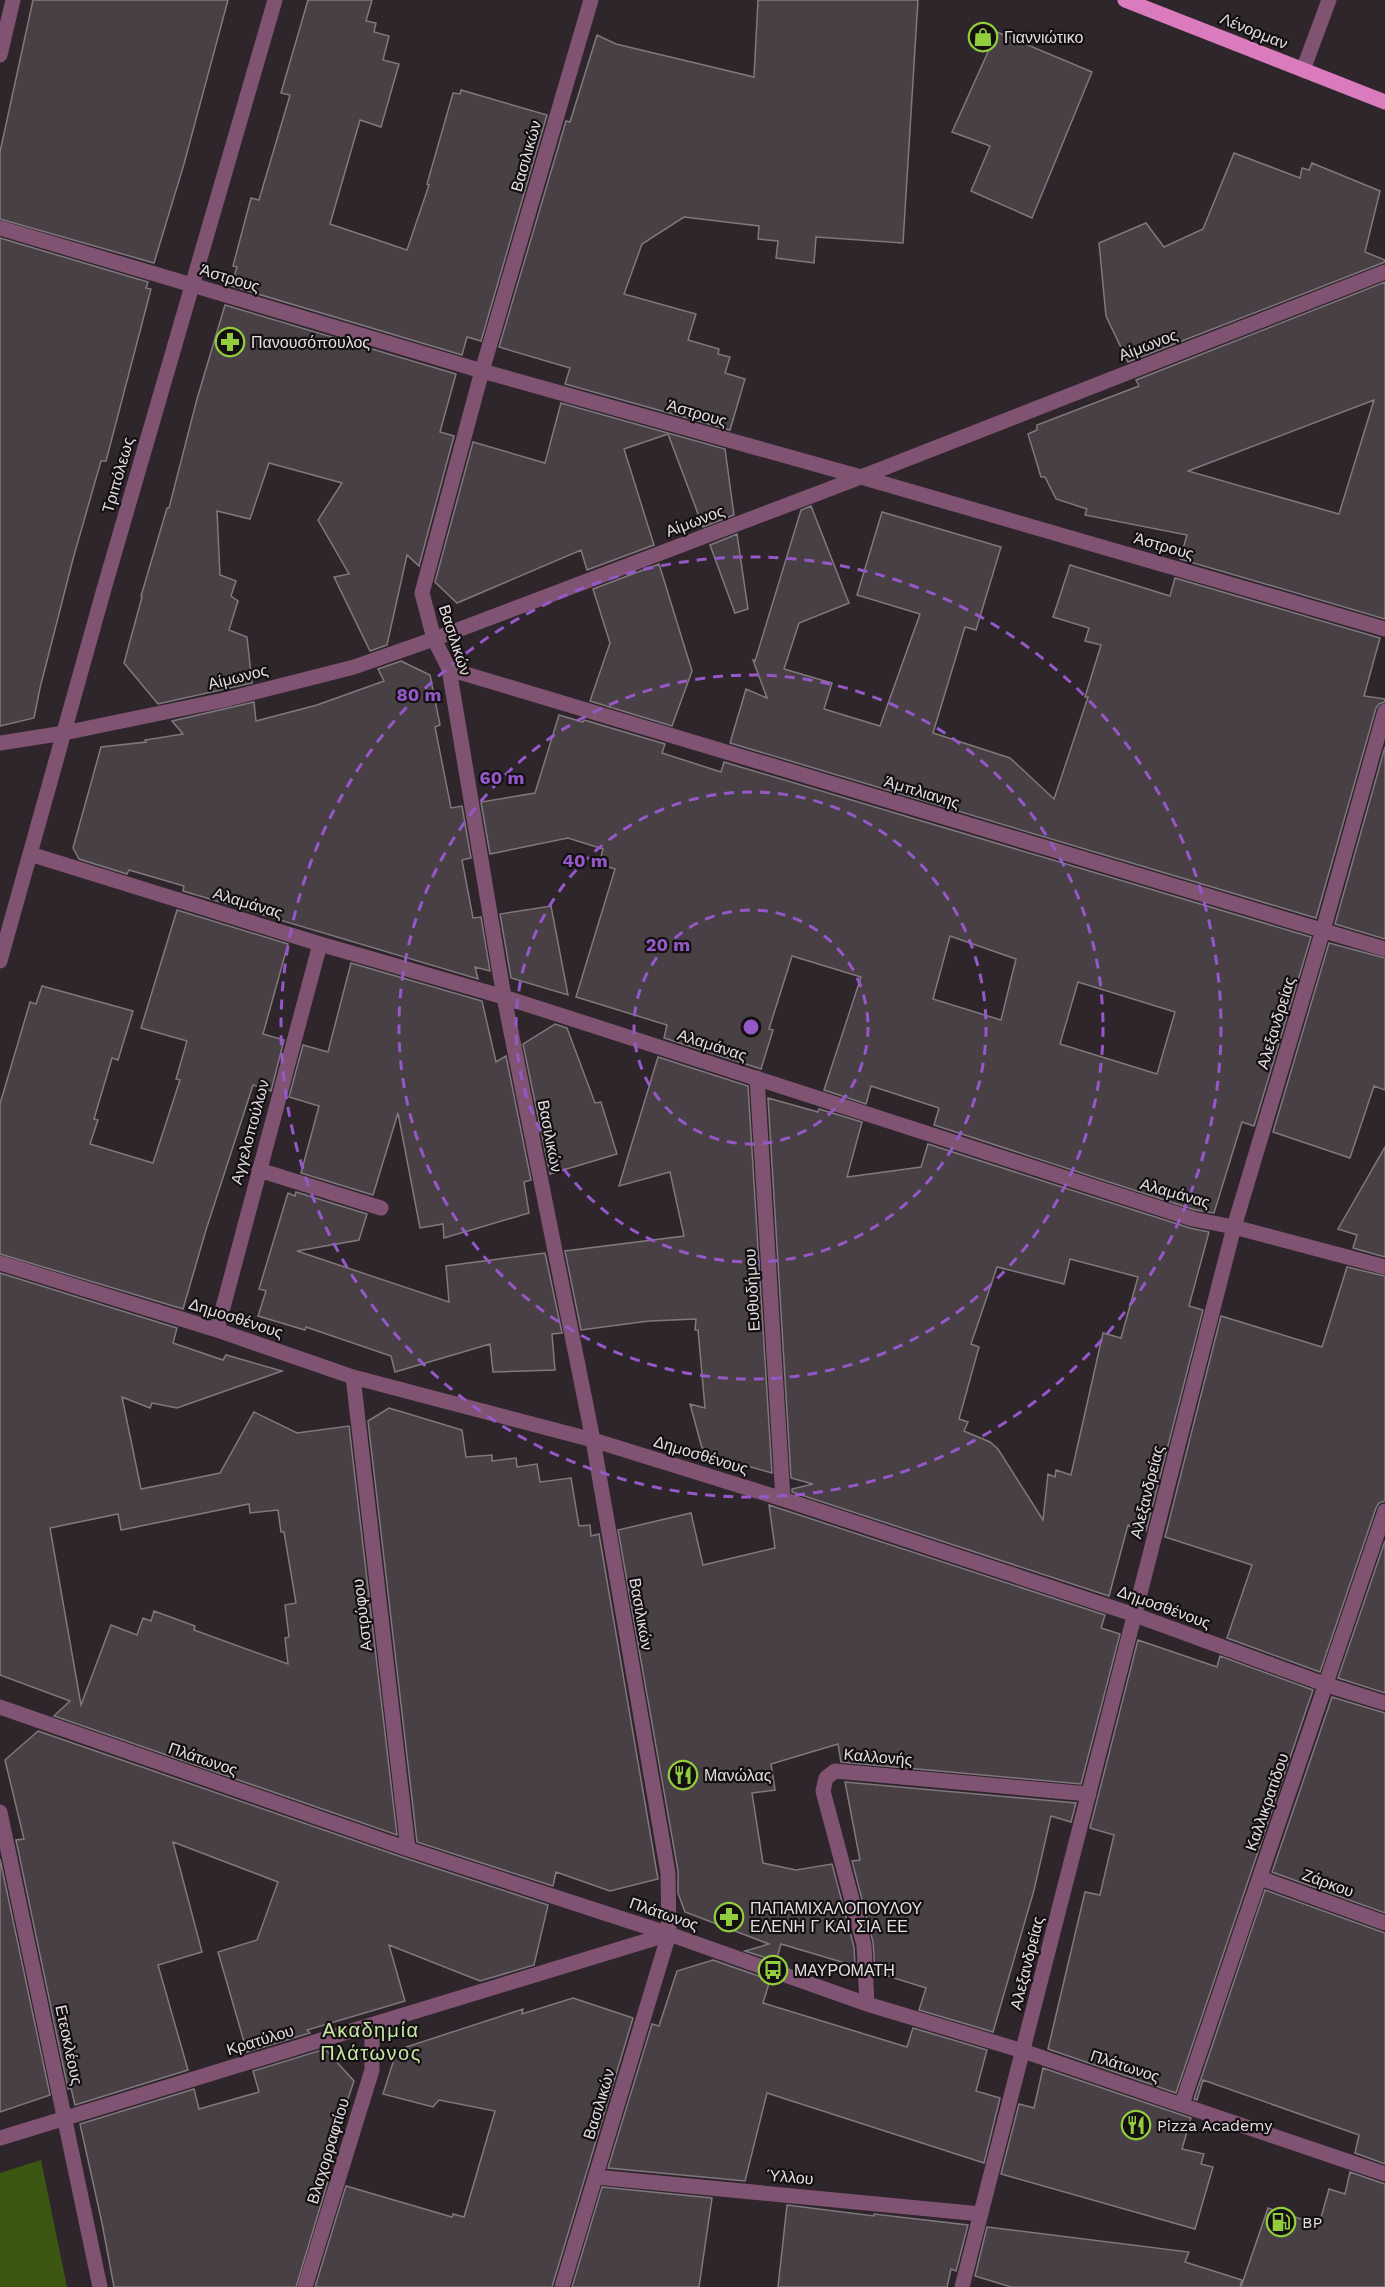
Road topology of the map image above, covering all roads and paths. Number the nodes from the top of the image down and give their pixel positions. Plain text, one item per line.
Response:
1 (13, 0) edge
2 (275, 0) edge
3 (591, 0) edge
4 (1127, 0) edge
5 (1329, 0) edge
6 (0, 55) edge
7 (1303, 70) junction
8 (1385, 102) edge
9 (0, 228) edge
10 (1385, 272) edge
11 (192, 285) junction
12 (482, 371) junction
13 (861, 477) junction
14 (1385, 629) edge
15 (434, 639) junction
16 (449, 669) junction
17 (1385, 711) edge
18 (64, 733) junction
19 (0, 743) edge
20 (30, 854) junction
21 (1323, 930) junction
22 (320, 944) junction
23 (1385, 949) edge
24 (0, 961) edge
25 (504, 998) junction
26 (757, 1078) junction
27 (259, 1170) junction
28 (381, 1208) dead end
29 (1234, 1227) junction
30 (0, 1263) edge
31 (1385, 1267) edge
32 (217, 1330) junction
33 (353, 1377) junction
34 (593, 1440) junction
35 (783, 1499) junction
36 (1385, 1512) edge
37 (1135, 1615) junction
38 (1327, 1685) junction
39 (1385, 1703) edge
40 (0, 1707) edge
41 (1089, 1794) junction
42 (0, 1812) edge
43 (408, 1849) junction
44 (1260, 1878) junction
45 (1385, 1923) edge
46 (669, 1934) junction
47 (867, 2004) junction
48 (372, 2025) junction
49 (1023, 2051) junction
50 (1182, 2104) junction
51 (66, 2118) junction
52 (0, 2138) edge
53 (1385, 2174) edge
54 (596, 2177) junction
55 (981, 2214) junction
56 (100, 2287) edge
57 (305, 2287) edge
58 (562, 2287) edge
59 (962, 2287) edge

1 - 6 street
2 - 11 street, Τριπόλεως
3 - 12 street, Βασιλικών
4 - 7 main road, Λένορμαν
5 - 7 street, Λένορμαν
7 - 8 main road, Λένορμαν
9 - 11 street, Άστρους
10 - 13 street, Αίμωνος
11 - 12 street, Άστρους
11 - 18 street, Τριπόλεως
12 - 13 street, Άστρους
12 - 15 street, Βασιλικών
13 - 14 street, Άστρους
13 - 15 street, Αίμωνος
15 - 16 street, Βασιλικών
15 - 18 street, Αίμωνος
16 - 21 street, Άμπλιανης
16 - 25 street, Βασιλικών
17 - 21 street, Αλεξανδρείας
18 - 19 street, Αίμωνος
18 - 20 street, Τριπόλεως
20 - 22 street, Αλαμάνας
20 - 24 street, Τριπόλεως
21 - 23 street, Άμπλιανης
21 - 29 street, Αλεξανδρείας
22 - 25 street, Αλαμάνας
22 - 27 street, Αγγελοπούλων
25 - 26 street, Αλαμάνας
25 - 34 street, Βασιλικών
26 - 29 street, Αλαμάνας
26 - 35 street, Ευθυδήμου
27 - 28 street
27 - 32 street, Αγγελοπούλων
29 - 31 street, Αλαμάνας
29 - 37 street, Αλεξανδρείας
30 - 32 street, Δημοσθένους
32 - 33 street, Δημοσθένους
33 - 34 street, Δημοσθένους
33 - 43 street, Αστρύφου
34 - 35 street, Δημοσθένους
34 - 46 street, Βασιλικών
35 - 37 street, Δημοσθένους
36 - 38 street, Καλλικρατίδου
37 - 38 street, Δημοσθένους
37 - 41 street, Αλεξανδρείας
38 - 39 street, Δημοσθένους
38 - 44 street, Καλλικρατίδου
40 - 43 street, Πλάτωνος
41 - 47 street, Καλλονής
41 - 49 street, Αλεξανδρείας
42 - 51 street, Ετεοκλέους
43 - 46 street, Πλάτωνος
44 - 45 street, Ζάρκου
44 - 50 street, Καλλικρατίδου
46 - 47 street, Πλάτωνος
46 - 48 street, Κρατύλου
46 - 54 street, Βασιλικών
47 - 49 street, Πλάτωνος
48 - 51 street, Κρατύλου
48 - 57 street, Βλαχορραφτίου
49 - 50 street, Πλάτωνος
49 - 55 street, Αλεξανδρείας
50 - 53 street, Πλάτωνος
51 - 52 street, Κρατύλου
51 - 56 street, Ετεοκλέους
54 - 55 street, Ύλλου
54 - 58 street, Βασιλικών
55 - 59 street, Αλεξανδρείας

